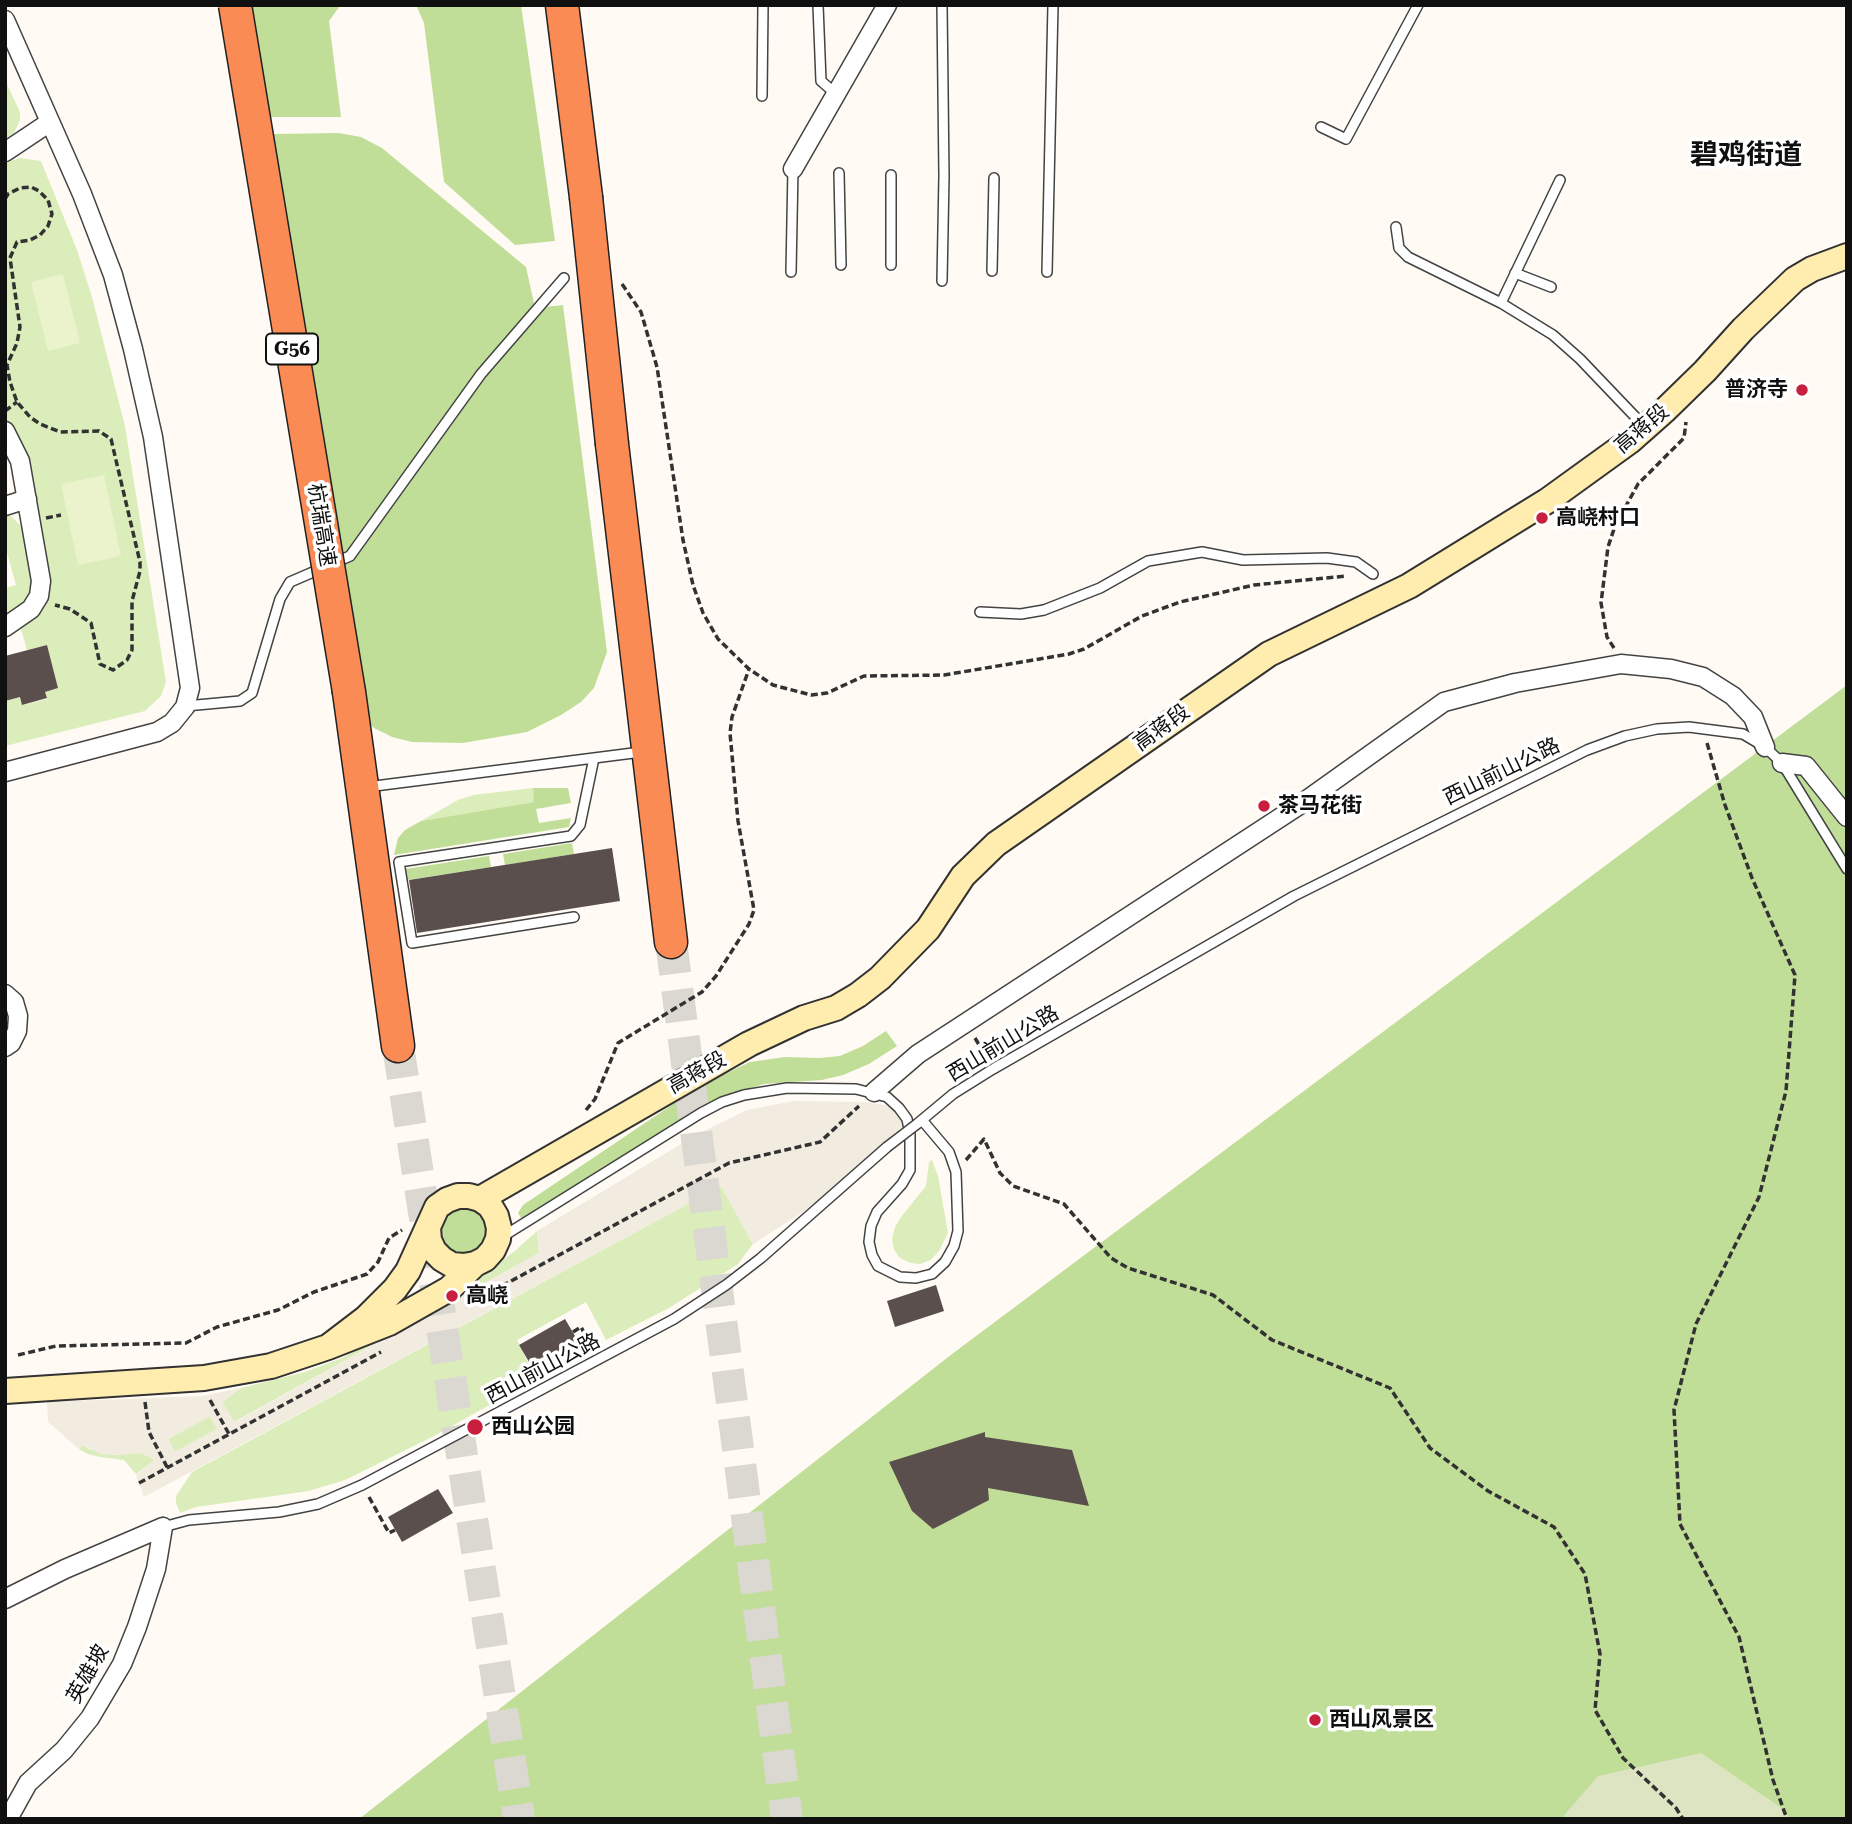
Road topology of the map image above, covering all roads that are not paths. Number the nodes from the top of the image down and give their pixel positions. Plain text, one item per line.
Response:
1 (234, 5) edge
2 (763, 5) edge
3 (818, 5) edge
4 (887, 5) edge
5 (942, 5) edge
6 (1053, 5) edge
7 (1418, 5) edge
8 (565, 14) edge
9 (5, 20) edge
10 (835, 93) junction
11 (762, 96) dead end
12 (50, 122) junction
13 (1321, 127) dead end
14 (5, 152) edge
15 (793, 169) joint
16 (839, 173) dead end
17 (891, 175) dead end
18 (995, 178) dead end
19 (1560, 180) dead end
20 (1396, 227) dead end
21 (1847, 256) edge
22 (841, 265) dead end
23 (891, 265) dead end
24 (992, 271) dead end
25 (791, 272) dead end
26 (1047, 272) dead end
27 (1515, 273) junction
28 (564, 278) dead end
29 (942, 281) dead end
30 (1551, 288) dead end
31 (1501, 303) junction
32 (1646, 427) junction
33 (5, 431) edge
34 (27, 499) junction
35 (5, 506) edge
36 (323, 568) junction
37 (1373, 574) road end
38 (980, 612) dead end
39 (5, 627) edge
40 (185, 706) junction
41 (1765, 747) junction
42 (648, 751) junction
43 (594, 758) junction
44 (1782, 763) junction
45 (5, 772) edge
46 (362, 788) junction
47 (1847, 817) edge
48 (1847, 869) edge
49 (574, 917) dead end
50 (671, 942) tunnel mouth
51 (5, 993) edge
52 (398, 1046) tunnel mouth
53 (5, 1047) edge
54 (874, 1092) junction
55 (919, 1122) junction
56 (480, 1199) junction
57 (418, 1227) junction
58 (498, 1239) junction
59 (475, 1264) junction
60 (328, 1347) junction
61 (5, 1391) edge
62 (163, 1527) junction
63 (5, 1598) edge
64 (8, 1819) edge

1 - 36 lane
1 - 46 highway, 杭瑞高速 / G56, bridge
2 - 11 lane
3 - 10 lane
4 - 10 street
5 - 29 lane
6 - 26 lane
7 - 13 lane
8 - 42 highway, bridge
9 - 12 street
10 - 15 street
12 - 14 street
12 - 40 street
15 - 25 lane
16 - 22 lane
17 - 23 lane
18 - 24 lane
19 - 27 lane
20 - 31 lane
21 - 32 main road, 高蒋段
27 - 30 lane
27 - 31 lane
28 - 36 lane
31 - 32 lane
32 - 56 main road, 高蒋段
33 - 34 street
34 - 35 street
34 - 39 street
36 - 40 lane
37 - 38 lane
40 - 45 street
41 - 44 lane, 西山前山公路
41 - 54 street
41 - 55 lane, 西山前山公路
42 - 43 lane
42 - 50 highway
43 - 46 lane
43 - 49 lane
44 - 47 street
44 - 48 lane, 西山前山公路
46 - 52 highway, 杭瑞高速 / G56
51 - 53 street
54 - 55 lane
54 - 58 lane
55 - 62 lane, 西山前山公路, bridge
56 - 57 main road
56 - 58 main road
57 - 59 main road
57 - 60 main road
58 - 59 main road
59 - 60 main road
60 - 61 main road
62 - 63 street
62 - 64 street, 英雄坡

